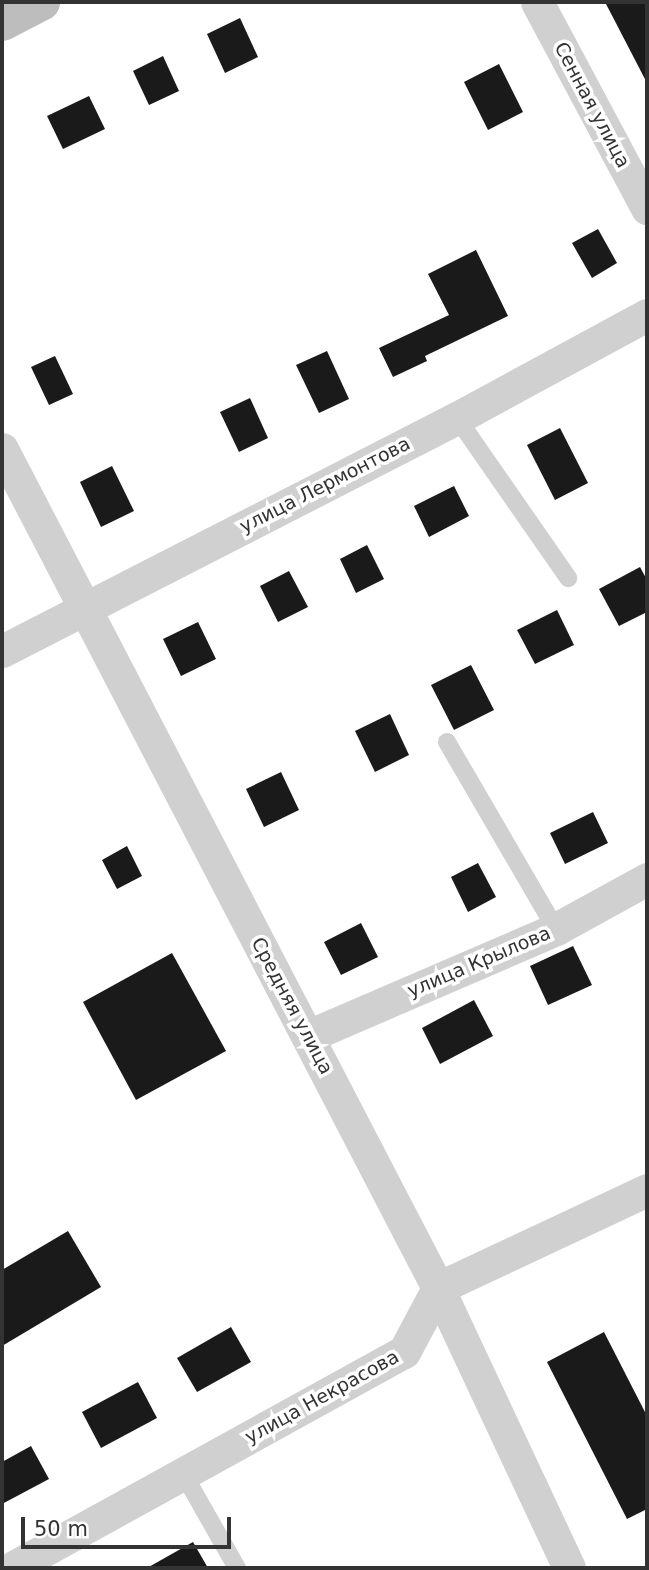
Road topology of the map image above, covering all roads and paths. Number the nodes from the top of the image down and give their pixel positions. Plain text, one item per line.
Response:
1 (41, 2) edge
2 (537, 2) edge
3 (2, 22) edge
4 (647, 208) edge
5 (647, 315) edge
6 (457, 418) junction
7 (2, 449) edge
8 (568, 578) dead end
9 (83, 608) junction
10 (2, 652) edge
11 (447, 742) dead end
12 (647, 879) edge
13 (556, 929) junction
14 (308, 1036) junction
15 (647, 1191) edge
16 (439, 1288) junction
17 (183, 1474) junction
18 (12, 1568) edge
19 (237, 1568) edge
20 (569, 1568) edge

1 - 3 street
2 - 4 street, Сенная улица
5 - 6 street, улица Лермонтова
6 - 8 lane
6 - 9 street, улица Лермонтова
7 - 9 street, Средняя улица
9 - 10 street, улица Лермонтова
9 - 14 street, Средняя улица
11 - 13 lane
12 - 13 street, улица Крылова
13 - 14 street, улица Крылова
14 - 16 street, Средняя улица
15 - 16 street
16 - 17 street, улица Некрасова
16 - 20 street, Средняя улица
17 - 18 street, улица Некрасова
17 - 19 lane

